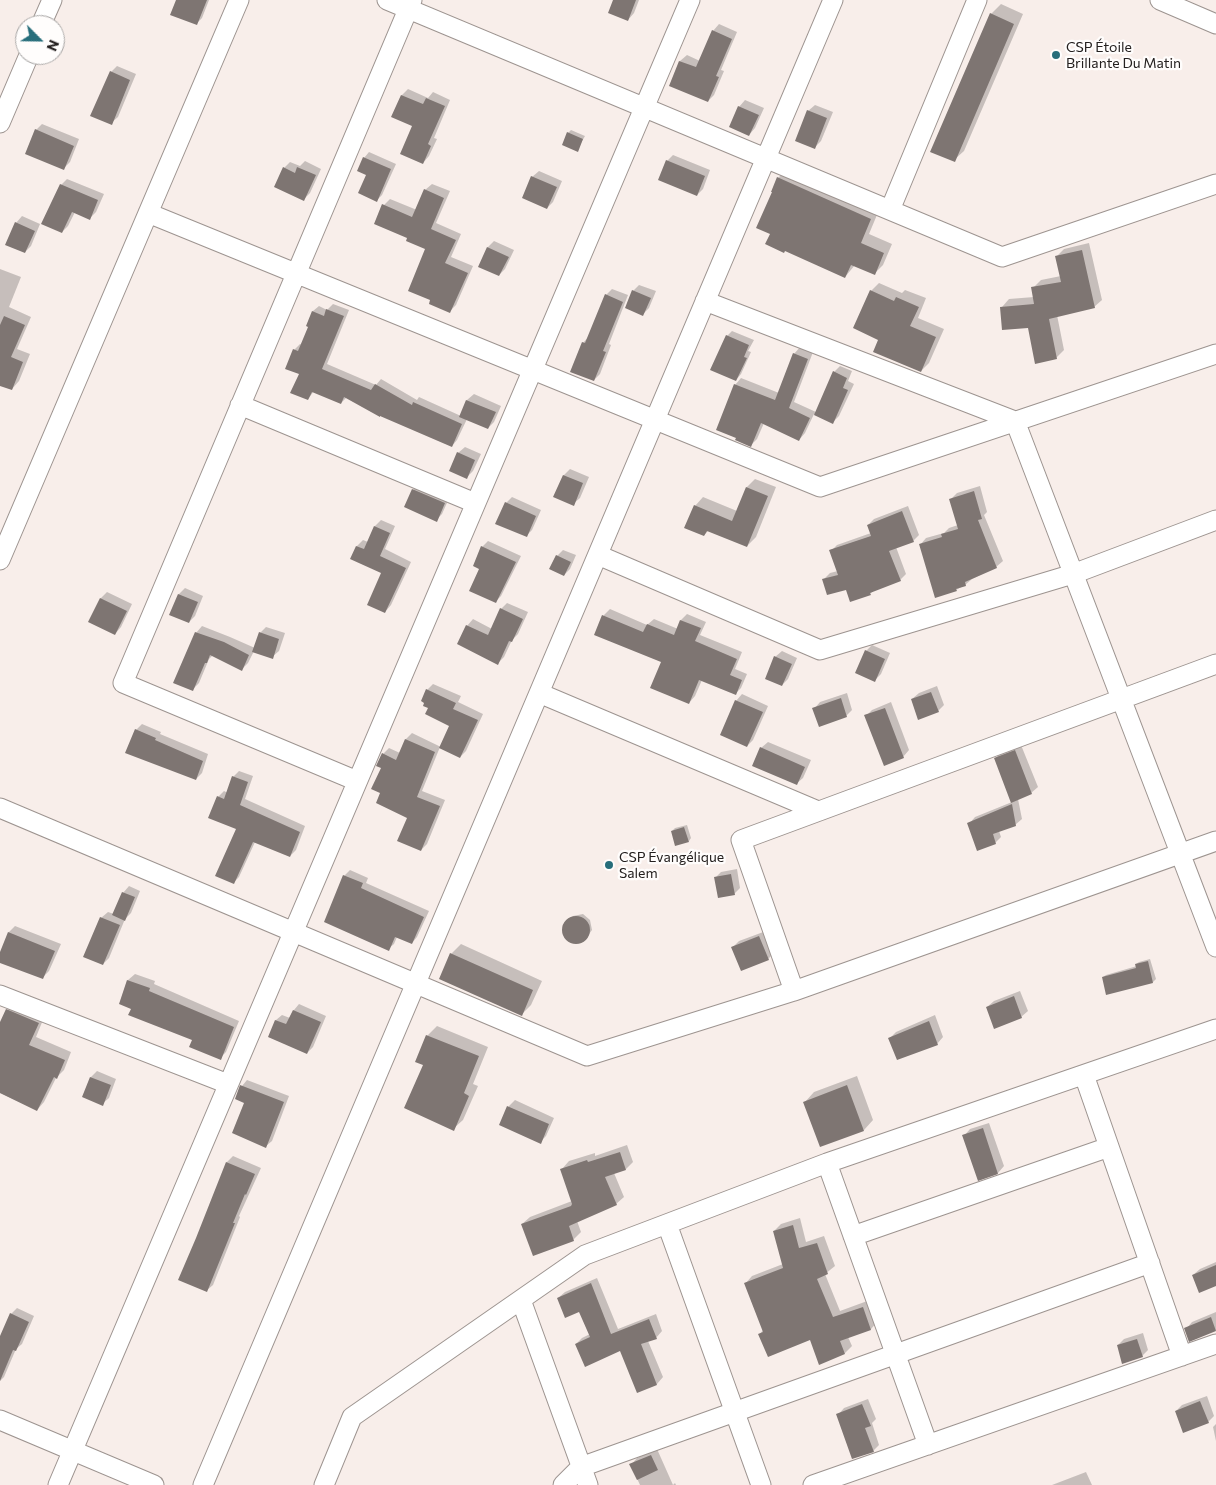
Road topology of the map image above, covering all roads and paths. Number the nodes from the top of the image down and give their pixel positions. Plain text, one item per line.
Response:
1 (52, 0) edge
2 (239, 0) edge
3 (387, 0) edge
4 (690, 0) edge
5 (833, 0) edge
6 (978, 0) edge
7 (1160, 0) edge
8 (410, 4) edge
9 (45, 15) edge
10 (1216, 24) edge
11 (25, 65) edge
12 (644, 107) junction
13 (0, 123) edge
14 (766, 158) junction
15 (1216, 184) edge
16 (890, 210) junction
17 (148, 213) junction
18 (296, 273) junction
19 (705, 301) junction
20 (1216, 354) edge
21 (532, 370) junction
22 (240, 405) junction
23 (655, 420) junction
24 (1014, 421) junction
25 (475, 503) junction
26 (1216, 520) edge
27 (598, 555) junction
28 (0, 560) edge
29 (1073, 574) junction
30 (1216, 664) edge
31 (539, 693) junction
32 (1121, 699) junction
33 (357, 782) junction
34 (0, 808) edge
35 (818, 811) junction
36 (1216, 841) edge
37 (1180, 854) junction
38 (293, 932) junction
39 (1216, 948) edge
40 (416, 983) junction
41 (794, 991) junction
42 (1, 997) edge
43 (1216, 1029) edge
44 (1084, 1074) junction
45 (228, 1084) junction
46 (1109, 1147) junction
47 (827, 1163) junction
48 (667, 1224) junction
49 (853, 1236) junction
50 (1150, 1263) junction
51 (521, 1300) junction
52 (1216, 1344) edge
53 (896, 1354) junction
54 (1182, 1356) junction
55 (735, 1412) junction
56 (0, 1420) edge
57 (928, 1445) junction
58 (72, 1451) junction
59 (584, 1476) edge
60 (58, 1485) edge
61 (154, 1485) edge
62 (203, 1485) edge
63 (324, 1485) edge
64 (563, 1485) edge
65 (761, 1485) edge
66 (813, 1485) edge

1 - 9 street
2 - 17 street
3 - 8 street
4 - 12 street
5 - 14 street
6 - 16 street
7 - 10 street
8 - 12 street
8 - 18 street
11 - 13 street
12 - 14 street
12 - 21 street
14 - 16 street
14 - 19 street
15 - 16 street
17 - 18 street
17 - 28 street
18 - 21 street
18 - 22 street
19 - 23 street
19 - 24 street
20 - 24 street
21 - 23 street
21 - 25 street
22 - 25 street
22 - 33 street
23 - 24 street
23 - 27 street
24 - 29 street
25 - 33 street
26 - 29 street
27 - 29 street
27 - 31 street
29 - 32 street
30 - 32 street
31 - 35 street
31 - 40 street
32 - 35 street
32 - 37 street
33 - 38 street
34 - 38 street
35 - 41 street
36 - 37 street
37 - 39 street
37 - 41 street
38 - 40 street
38 - 45 street
40 - 41 street
40 - 62 street
42 - 45 street
43 - 44 street
44 - 46 street
44 - 47 street
45 - 58 street
46 - 49 street
46 - 50 street
47 - 48 street
47 - 49 street
48 - 51 street
48 - 55 street
49 - 53 street
50 - 53 street
50 - 54 street
51 - 59 street
51 - 63 street
52 - 54 street
53 - 55 street
53 - 57 street
54 - 57 street
55 - 59 street
55 - 65 street
56 - 58 street
57 - 66 street
58 - 60 street
58 - 61 street
59 - 64 street

